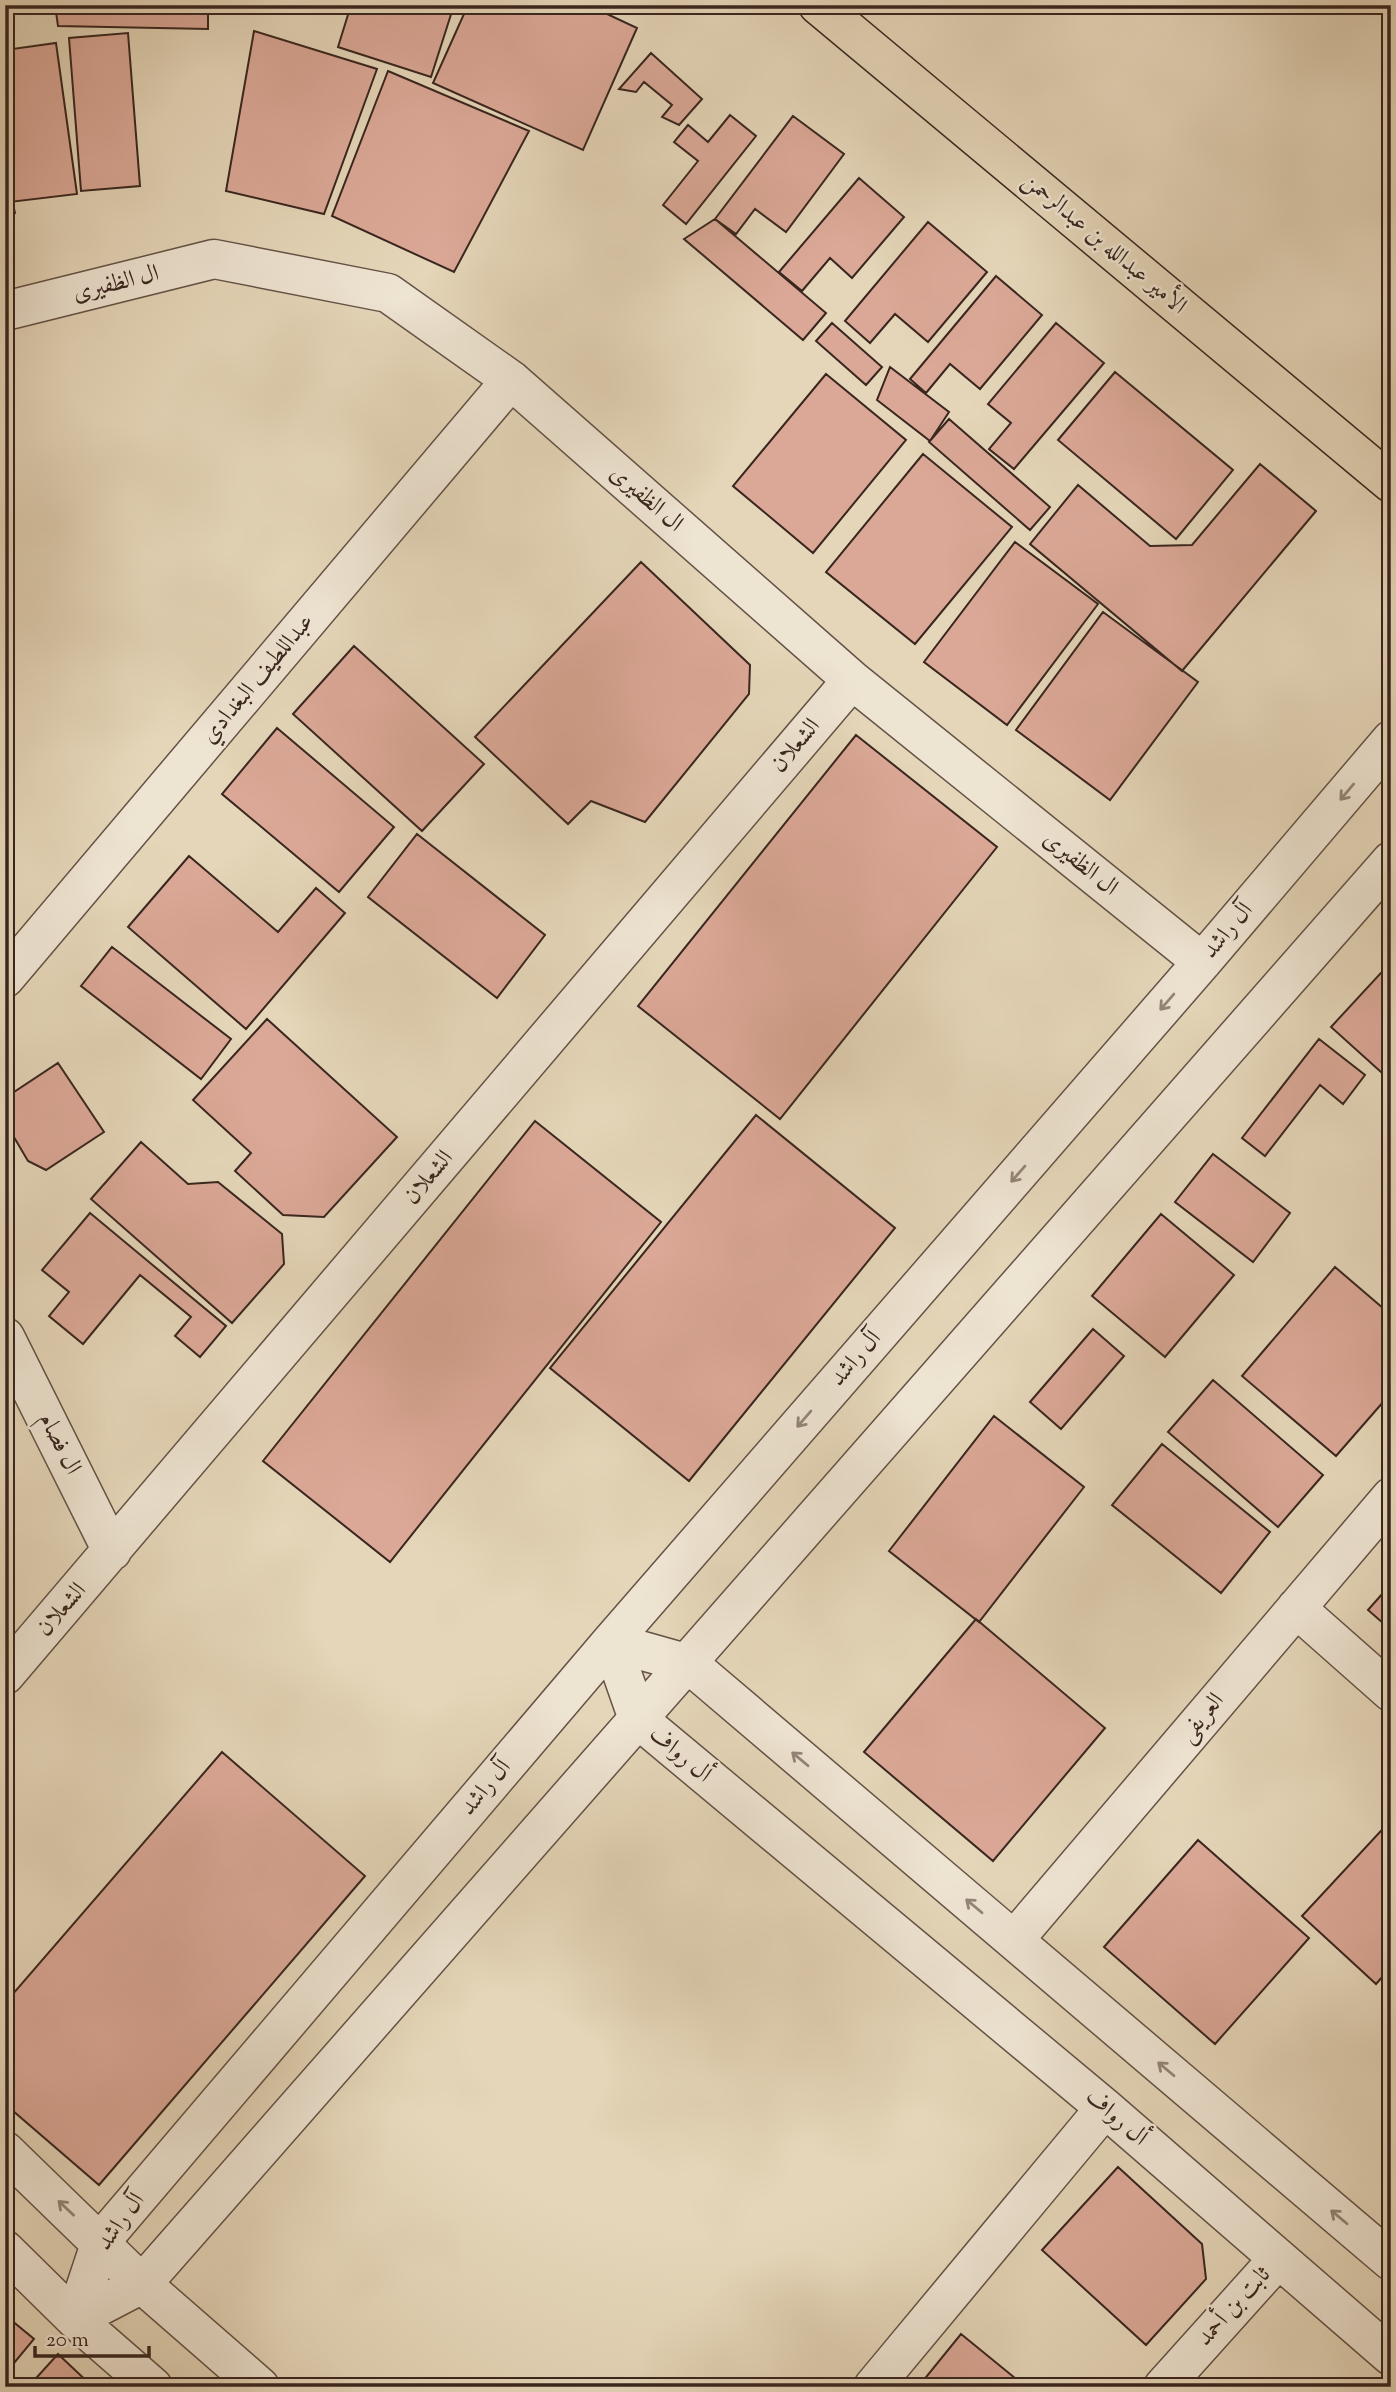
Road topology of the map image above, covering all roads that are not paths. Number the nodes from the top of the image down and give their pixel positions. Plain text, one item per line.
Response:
1 (818, 5) edge
2 (5, 311) edge
3 (511, 380) junction
4 (1391, 483) edge
5 (852, 680) junction
6 (1391, 740) edge
7 (1391, 861) edge
8 (1202, 962) junction
9 (5, 978) edge
10 (5, 1337) edge
11 (1391, 1497) edge
12 (112, 1551) junction
13 (1296, 1608) junction
14 (611, 1642) junction
15 (689, 1664) junction
16 (5, 1675) edge
17 (1391, 1692) edge
18 (638, 1719) junction
19 (1014, 1940) junction
20 (1105, 2108) junction
21 (5, 2151) edge
22 (101, 2241) junction
23 (5, 2250) edge
24 (1278, 2259) junction
25 (1391, 2261) edge
26 (142, 2284) junction
27 (75, 2319) junction
28 (1391, 2356) edge
29 (153, 2387) edge
30 (260, 2387) edge
31 (873, 2387) edge
32 (1163, 2387) edge

1 - 4 main road, الأمير عبدالله بن عبدالرحمن
2 - 3 street, ال الظفيرى
3 - 5 street, ال الظفيرى
3 - 9 street, عبداللطيف البغدادي
5 - 8 street, ال الظفيرى
5 - 12 street, الشعلان
6 -> 8 street, آل راشد
7 - 15 street
8 -> 14 street, آل راشد
10 - 12 street, ال فصام
11 - 13 street, العريفى
12 - 16 street, الشعلان
13 - 17 street
13 - 19 street, العريفى
14 - 15 street
14 - 18 street, أل رواف
14 - 22 street, آل راشد
15 - 18 street
19 -> 15 street
18 - 20 street, أل رواف
18 - 26 street
25 -> 19 street
20 - 24 street, أل رواف
20 - 31 street
22 -> 21 street
22 - 26 street
22 - 27 street, آل راشد
23 - 27 street
24 - 28 street, أل رواف
24 - 32 street, ثابت بن أحمد
26 - 27 street
26 - 30 street
27 - 29 street

